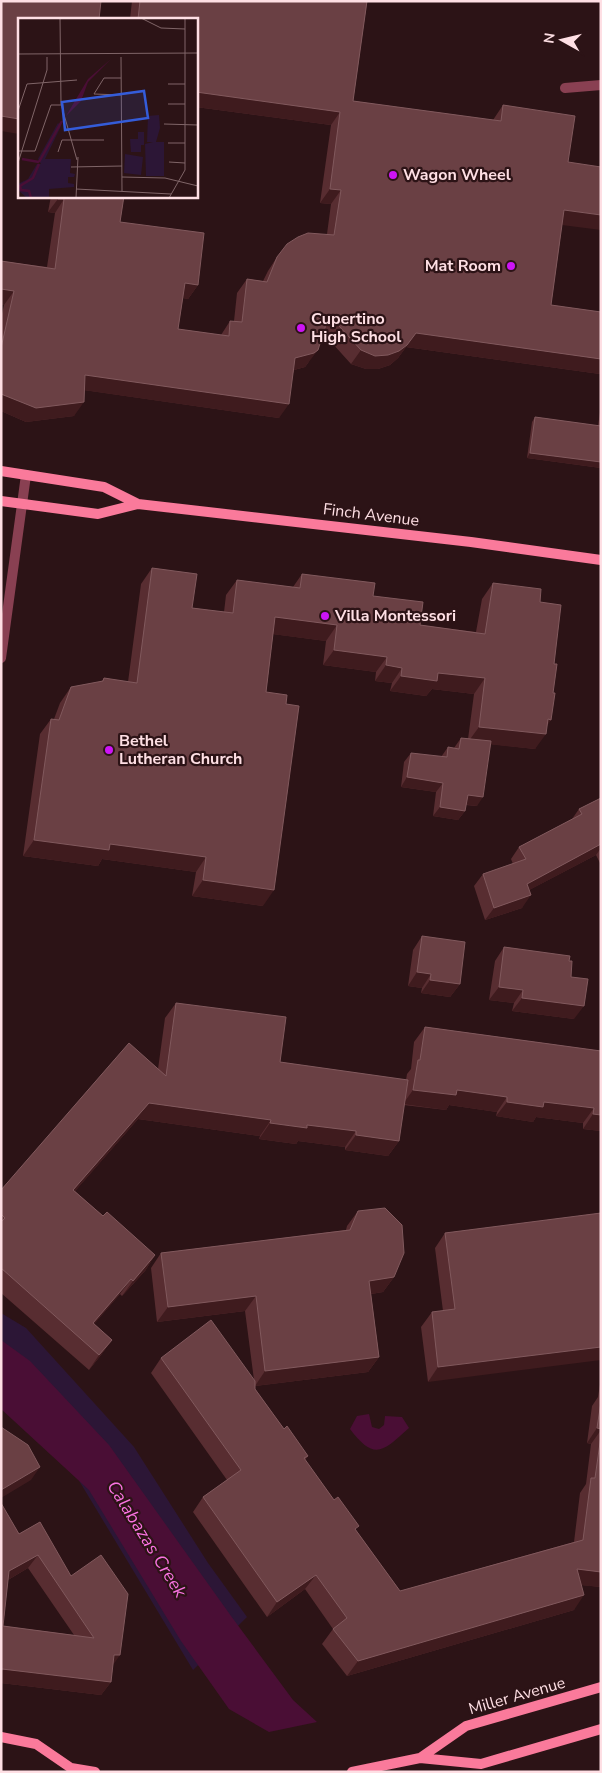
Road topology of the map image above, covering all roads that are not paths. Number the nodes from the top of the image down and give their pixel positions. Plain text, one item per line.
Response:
1 (601, 85) edge
2 (565, 88) dead end
3 (1, 471) edge
4 (26, 475) junction
5 (1, 500) edge
6 (21, 503) junction
7 (138, 504) junction
8 (601, 560) edge
9 (1, 658) edge
10 (601, 1687) edge
11 (601, 1729) edge
12 (1, 1737) edge
13 (420, 1758) junction
14 (67, 1771) edge
15 (95, 1772) edge
16 (352, 1772) edge

1 - 2 street
3 - 4 street, Finch Avenue
4 - 6 street
4 - 7 street, Finch Avenue
5 - 6 street, Finch Avenue
6 - 7 street, Finch Avenue
6 - 9 street
7 - 8 street, Finch Avenue
10 - 13 street, Miller Avenue
11 - 13 street, Miller Avenue
12 - 14 street
13 - 16 street, Miller Avenue
14 - 15 street

